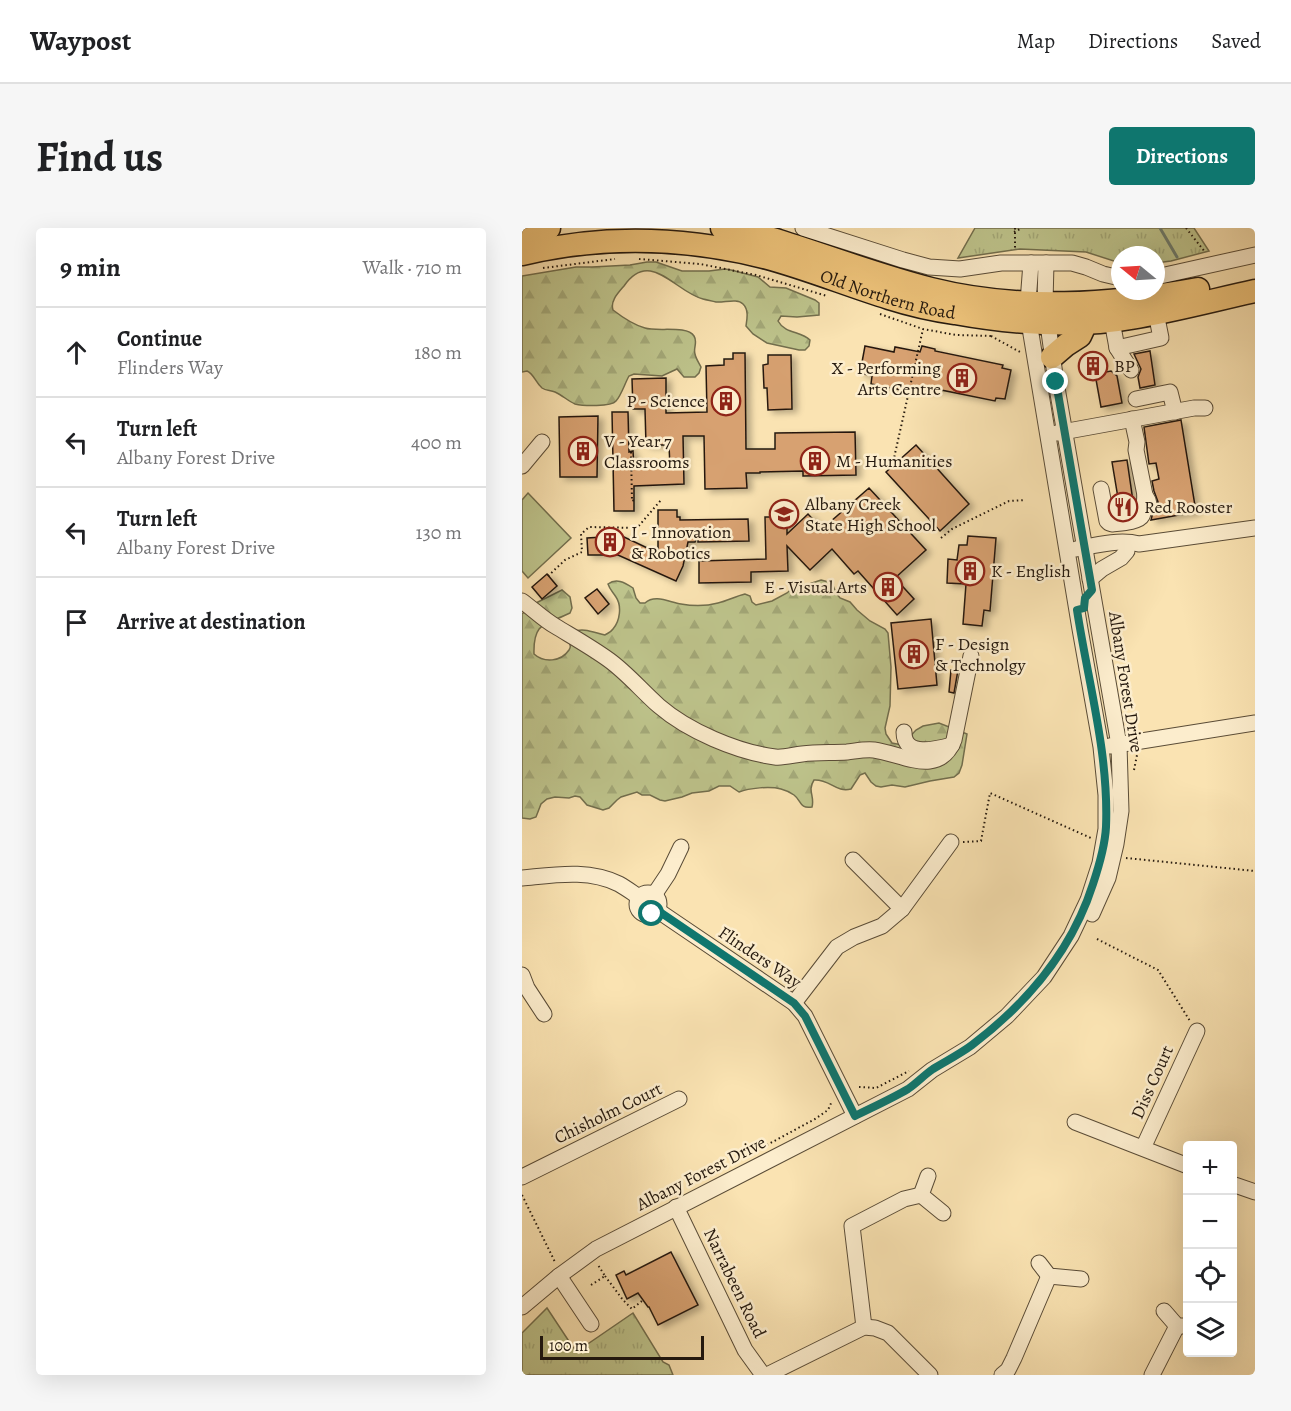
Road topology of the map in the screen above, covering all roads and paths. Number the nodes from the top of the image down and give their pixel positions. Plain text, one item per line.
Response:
1 (549, 228) edge
2 (722, 228) edge
3 (803, 228) edge
4 (1022, 228) edge
5 (1186, 228) edge
6 (1014, 230) edge
7 (522, 234) edge
8 (1016, 254) dead end
9 (1255, 255) edge
10 (1207, 256) dead end
11 (618, 259) dead end
12 (639, 259) dead end
13 (528, 261) edge
14 (1039, 263) junction
15 (1165, 275) edge
16 (1111, 276) edge
17 (1255, 276) edge
18 (1255, 291) edge
19 (831, 297) dead end
20 (872, 311) dead end
21 (1037, 312) junction
22 (1156, 313) junction
23 (1112, 321) junction
24 (1086, 323) junction
25 (923, 329) junction
26 (1000, 334) dead end
27 (991, 336) junction
28 (1022, 348) dead end
29 (1117, 348) junction
30 (1052, 357) junction
31 (1131, 370) dead end
32 (1136, 399) dead end
33 (1204, 408) dead end
34 (1174, 412) junction
35 (1132, 419) junction
36 (1065, 432) junction
37 (1048, 435) junction
38 (542, 442) dead end
39 (631, 452) dead end
40 (888, 463) dead end
41 (522, 466) edge
42 (1101, 489) dead end
43 (634, 500) dead end
44 (661, 500) dead end
45 (1025, 500) dead end
46 (1255, 528) edge
47 (941, 538) dead end
48 (1133, 548) junction
49 (1085, 553) junction
50 (1068, 556) junction
51 (548, 576) dead end
52 (1091, 585) junction
53 (522, 601) edge
54 (1077, 610) junction
55 (971, 656) dead end
56 (1255, 723) edge
57 (904, 732) dead end
58 (952, 745) junction
59 (1119, 745) junction
60 (1101, 747) junction
61 (1093, 830) dead end
62 (951, 842) joint
63 (681, 847) dead end
64 (1126, 858) dead end
65 (853, 860) dead end
66 (1255, 871) edge
67 (522, 878) edge
68 (650, 901) junction
69 (902, 909) junction
70 (1096, 939) dead end
71 (522, 975) edge
72 (794, 1003) junction
73 (544, 1014) dead end
74 (1197, 1031) joint
75 (914, 1069) dead end
76 (859, 1087) dead end
77 (908, 1089) junction
78 (679, 1099) dead end
79 (855, 1116) junction
80 (1075, 1122) dead end
81 (1143, 1148) junction
82 (1183, 1164) edge
83 (928, 1176) dead end
84 (522, 1177) edge
85 (1237, 1185) edge
86 (1255, 1192) edge
87 (522, 1195) edge
88 (921, 1195) junction
89 (676, 1207) junction
90 (943, 1213) dead end
91 (1039, 1263) dead end
92 (598, 1265) dead end
93 (557, 1269) junction
94 (605, 1276) junction
95 (1049, 1276) junction
96 (1081, 1279) dead end
97 (591, 1285) dead end
98 (643, 1299) dead end
99 (522, 1307) edge
100 (1164, 1311) dead end
101 (591, 1324) dead end
102 (1182, 1326) edge
103 (864, 1327) junction
104 (765, 1375) edge
105 (930, 1375) edge
106 (1002, 1375) edge
107 (1152, 1375) edge

1 - 7 highway
2 - 21 highway, Old Northern Road
3 - 14 street, Old Northern Road
4 - 6 path
5 - 10 path
6 - 8 path
9 - 15 street
11 - 13 path
12 - 19 path
13 - 21 highway, Old Northern Road
14 - 16 street, Old Northern Road
14 - 21 street
17 - 21 highway, Old Northern Road
18 - 22 highway, Old Northern Road
20 - 25 path
21 - 24 highway, Old Northern Road
21 - 30 street, Albany Forest Drive
21 - 37 street, Albany Forest Drive
22 - 23 highway, Old Northern Road
22 - 29 street
23 - 24 highway, Old Northern Road
23 - 29 street
24 - 30 highway
25 - 27 path
25 - 40 path
26 - 27 path
27 - 28 path
29 - 31 street
30 - 36 street, Albany Forest Drive
32 - 34 street
33 - 34 street
34 - 35 street
35 - 36 street
35 - 42 street
36 - 37 street
36 - 49 street, Albany Forest Drive
37 - 50 street, Albany Forest Drive
38 - 41 street
39 - 43 path
44 - 51 path
45 - 47 path
46 - 48 street
48 - 49 street
48 - 52 street
49 - 50 street
49 - 52 street, Albany Forest Drive
50 - 54 street, Albany Forest Drive
52 - 54 street
52 - 59 street, Albany Forest Drive
53 - 58 street
54 - 60 street, Albany Forest Drive
55 - 58 street
56 - 59 street
57 - 58 street
59 - 60 street
59 - 77 street, Albany Forest Drive
60 - 77 street, Albany Forest Drive
61 - 62 path
62 - 69 street
63 - 68 street
64 - 66 path
65 - 69 street
67 - 68 street, Flinders Way
68 - 72 street, Flinders Way
69 - 72 street
70 - 74 path
71 - 73 street
72 - 79 street, Flinders Way
74 - 81 street, Diss Court
75 - 76 path
77 - 79 street, Albany Forest Drive
78 - 84 street, Chisholm Court
79 - 89 street, Albany Forest Drive
80 - 81 street
81 - 82 street
83 - 88 street
85 - 86 street
87 - 93 path
88 - 90 street
88 - 103 street
89 - 93 street, Albany Forest Drive
89 - 104 street, Narrabeen Road
91 - 95 street
92 - 94 path
93 - 99 street, Albany Forest Drive
93 - 101 street
94 - 97 path
94 - 98 path
95 - 96 street
95 - 106 street
100 - 102 street
102 - 107 street
103 - 104 street
103 - 105 street

